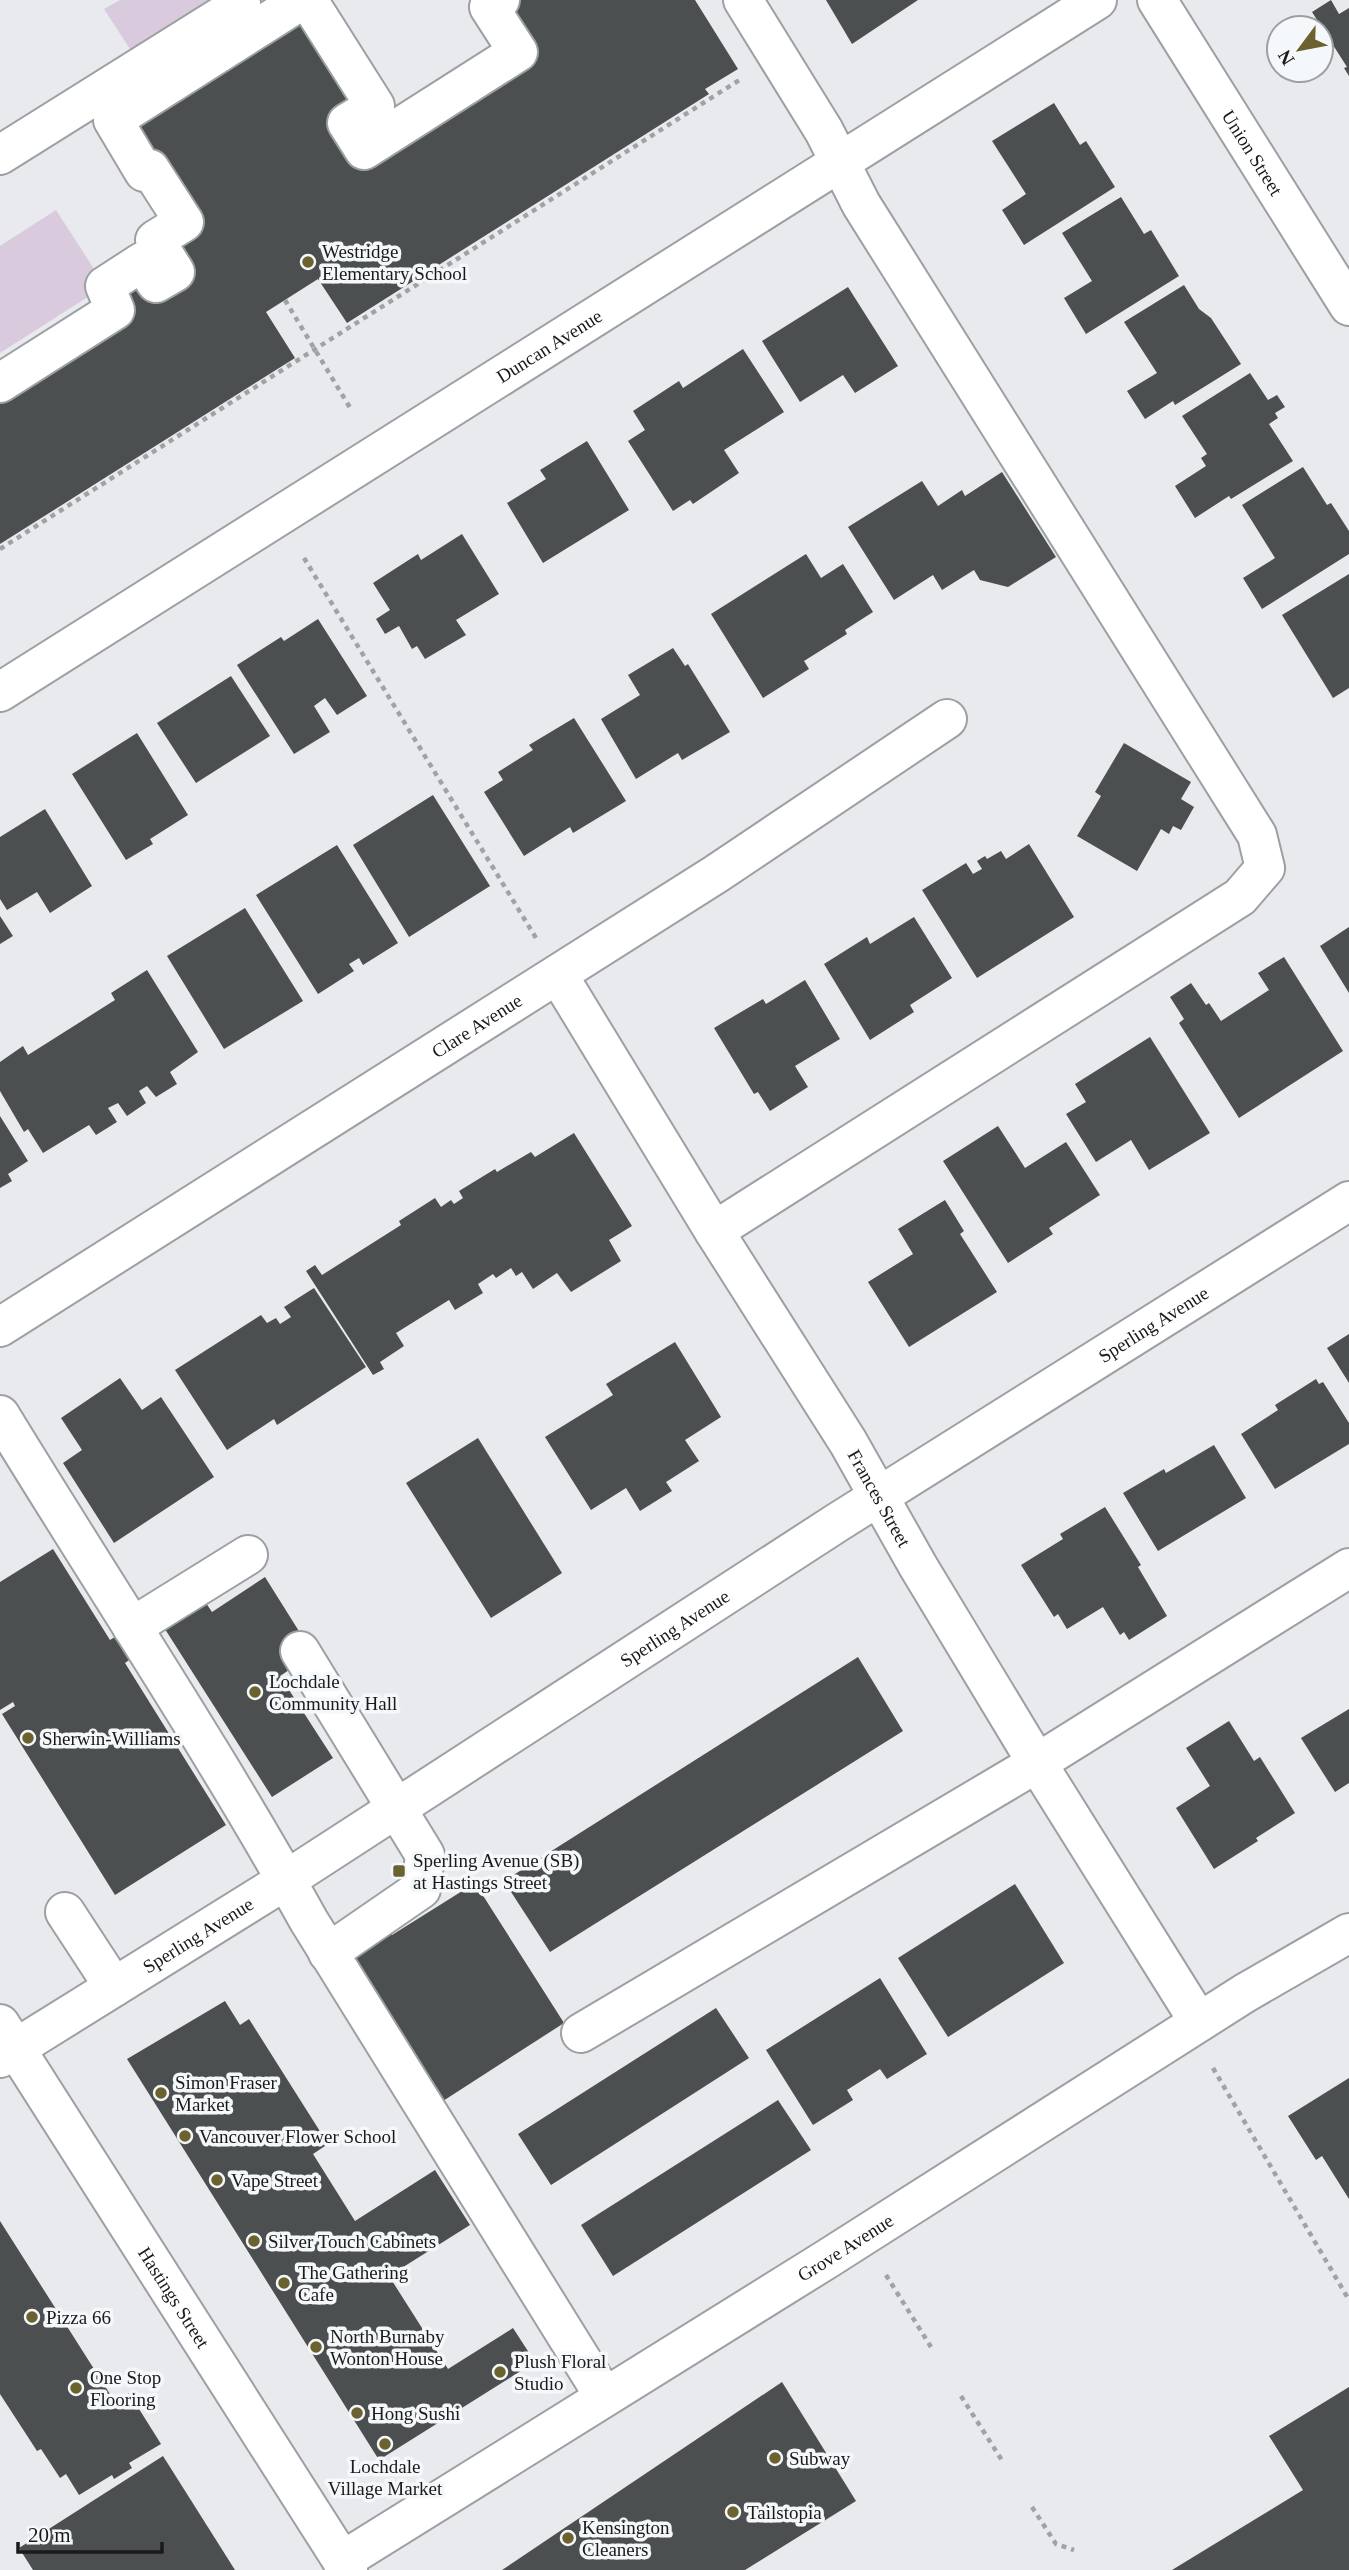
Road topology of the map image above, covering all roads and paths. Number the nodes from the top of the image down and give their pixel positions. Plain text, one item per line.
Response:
1 (239, 0) edge
2 (302, 0) edge
3 (308, 0) edge
4 (500, 0) edge
5 (743, 0) edge
6 (1097, 0) edge
7 (1157, 0) edge
8 (751, 72) dead end
9 (0, 155) edge
10 (840, 164) junction
11 (285, 300) dead end
12 (1349, 306) edge
13 (315, 349) junction
14 (0, 383) edge
15 (352, 411) dead end
16 (0, 549) edge
17 (304, 558) dead end
18 (0, 692) edge
19 (947, 719) dead end
20 (558, 975) junction
21 (1349, 1201) edge
22 (714, 1231) junction
23 (0, 1326) edge
24 (0, 1415) edge
25 (879, 1497) junction
26 (248, 1555) dead end
27 (1349, 1568) edge
28 (132, 1627) junction
29 (300, 1651) dead end
30 (1037, 1763) junction
31 (398, 1809) junction
32 (286, 1880) junction
33 (65, 1912) dead end
34 (1349, 1933) edge
35 (328, 1952) junction
36 (114, 1987) junction
37 (1199, 2022) junction
38 (580, 2034) dead end
39 (5, 2044) edge
40 (1213, 2068) dead end
41 (886, 2275) dead end
42 (1349, 2300) edge
43 (931, 2347) dead end
44 (604, 2396) junction
45 (961, 2396) dead end
46 (1003, 2462) dead end
47 (1032, 2507) dead end
48 (1074, 2550) dead end
49 (344, 2566) edge

1 - 9 street
2 - 14 street
3 - 4 street
5 - 10 street
6 - 10 street, Duncan Avenue
7 - 12 street, Union Street
8 - 13 path
10 - 18 street, Duncan Avenue
10 - 22 street
11 - 13 path
13 - 15 path
13 - 16 path
17 - 20 path
19 - 20 street, Clare Avenue
20 - 22 street, Frances Street
20 - 23 street, Clare Avenue
21 - 25 street, Sperling Avenue
22 - 25 street, Frances Street
24 - 28 street
25 - 30 street, Frances Street
25 - 31 street, Sperling Avenue
26 - 28 street
27 - 30 street
28 - 32 street
29 - 31 street
30 - 37 street, Frances Street
30 - 38 street
31 - 32 street, Sperling Avenue
31 - 35 street
32 - 35 street
32 - 36 street, Sperling Avenue
33 - 36 street
34 - 37 street, Grove Avenue
35 - 44 street
36 - 39 street, Sperling Avenue
37 - 44 street, Grove Avenue
39 - 49 street, Hastings Street
40 - 42 path
41 - 43 path
44 - 49 street, Grove Avenue
45 - 46 path
47 - 48 path

